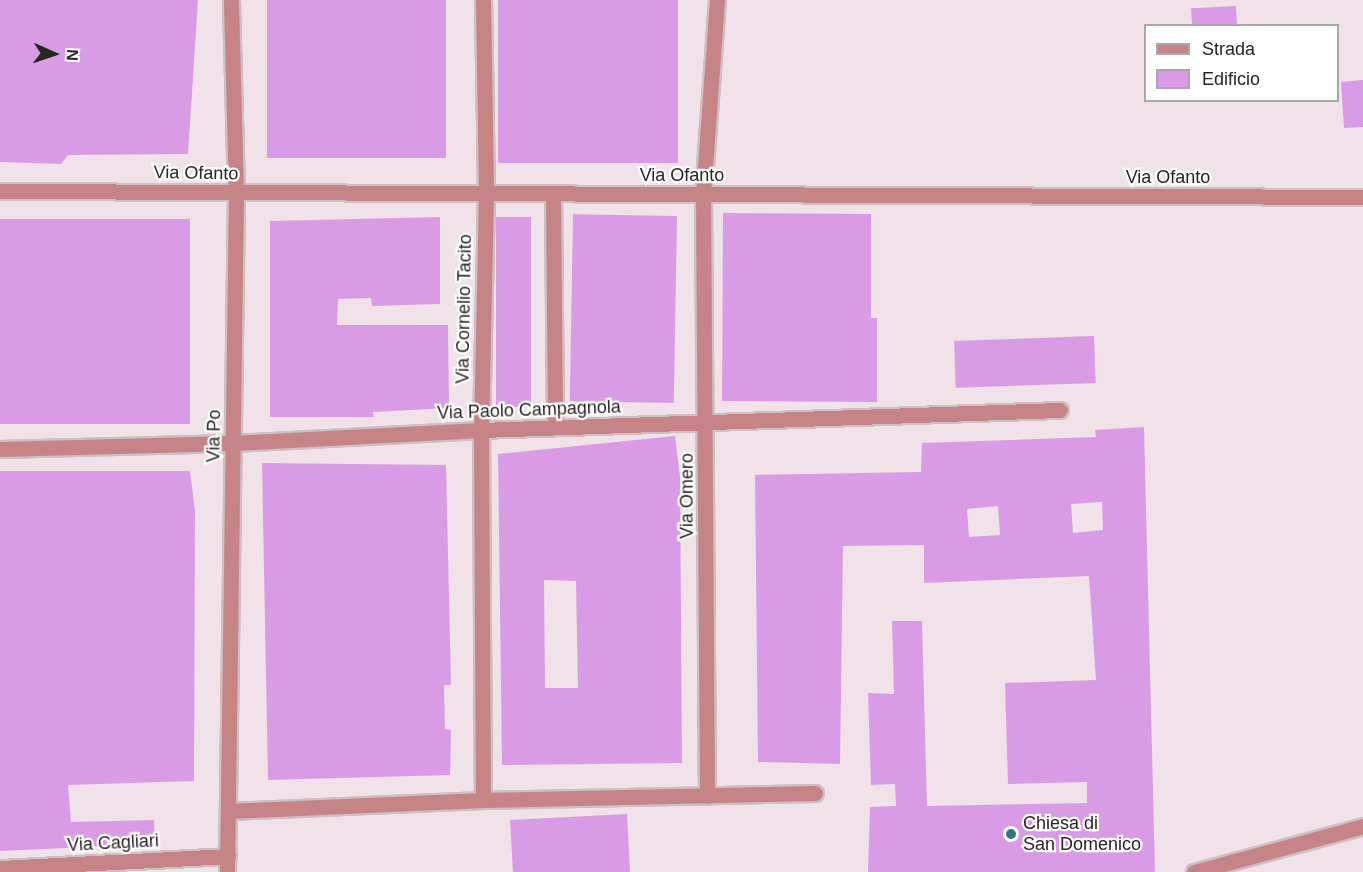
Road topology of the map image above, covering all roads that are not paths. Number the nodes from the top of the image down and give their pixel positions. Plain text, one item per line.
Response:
1 (231, 0) edge
2 (483, 0) edge
3 (717, 0) edge
4 (0, 191) edge
5 (236, 193) junction
6 (486, 194) junction
7 (553, 194) junction
8 (703, 195) junction
9 (1363, 197) edge
10 (1060, 410) dead end
11 (707, 424) junction
12 (555, 427) junction
13 (481, 430) junction
14 (233, 444) junction
15 (0, 449) edge
16 (815, 793) dead end
17 (707, 796) junction
18 (483, 800) junction
19 (229, 811) junction
20 (1363, 826) edge
21 (228, 856) junction
22 (0, 868) edge
23 (227, 872) edge
24 (1194, 872) edge

1 - 5 street, Via Po
2 - 6 street, Via Cornelio Tacito
3 - 8 street, Via Omero
4 - 5 street, Via Ofanto
5 - 6 street, Via Ofanto
5 - 14 street, Via Po
6 - 7 street, Via Ofanto
6 - 13 street, Via Cornelio Tacito
7 - 8 street, Via Ofanto
7 - 12 street
8 - 9 street, Via Ofanto
8 - 11 street, Via Omero
10 - 11 street, Via Paolo Campagnola
11 - 12 street, Via Paolo Campagnola
11 - 17 street, Via Omero
12 - 13 street, Via Paolo Campagnola
13 - 14 street, Via Paolo Campagnola
13 - 18 street, Via Cornelio Tacito
14 - 15 street, Via Paolo Campagnola
14 - 19 street, Via Po
16 - 17 street
17 - 18 street
18 - 19 street
19 - 21 street, Via Po
20 - 24 street
21 - 22 street, Via Cagliari
21 - 23 street, Via Po

